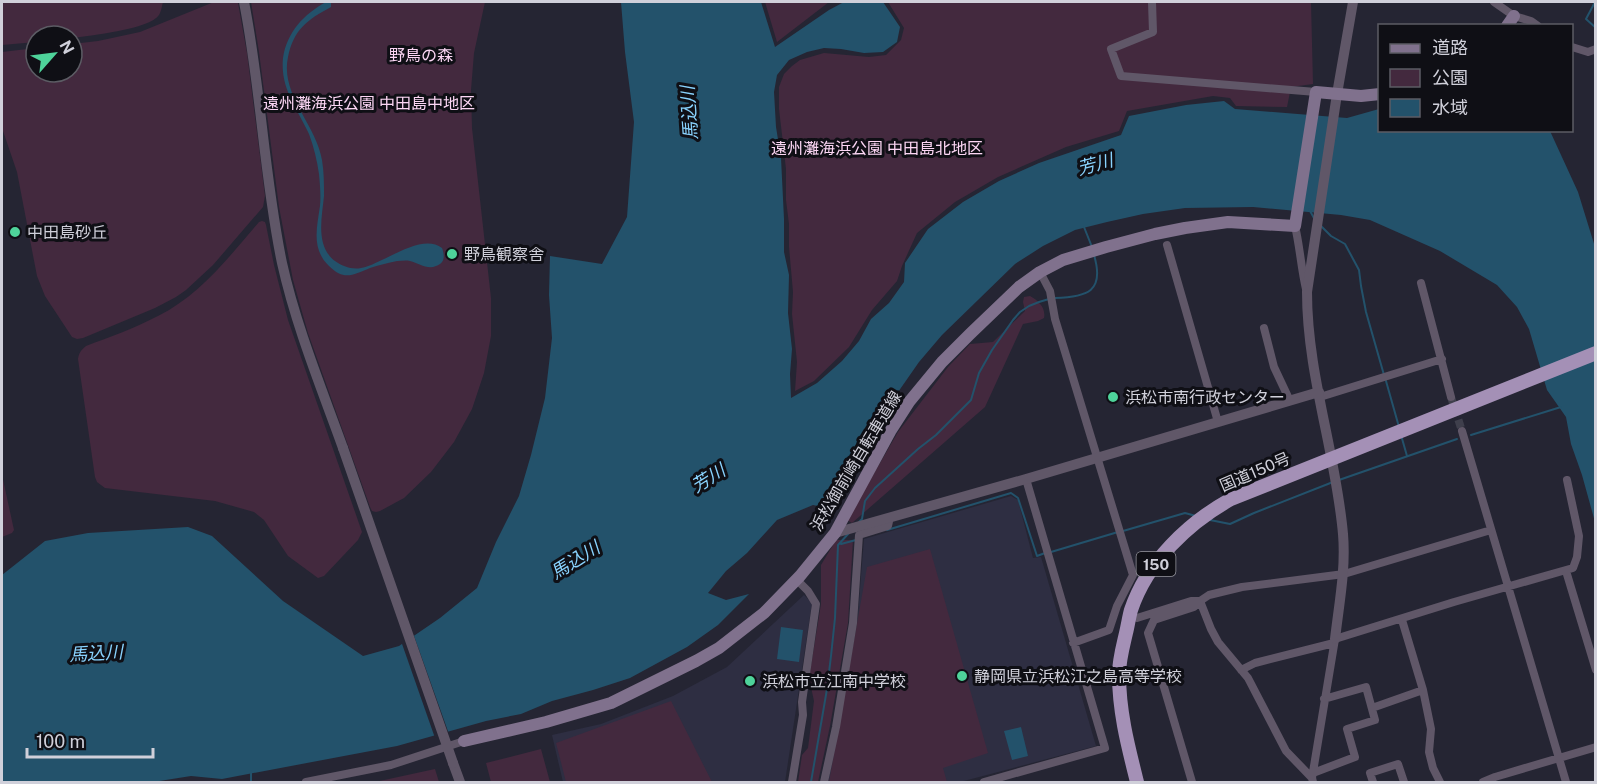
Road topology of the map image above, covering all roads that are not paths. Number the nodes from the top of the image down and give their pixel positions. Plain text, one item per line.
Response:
1 (244, 2) edge
2 (1152, 2) edge
3 (1353, 2) edge
4 (1494, 2) edge
5 (1510, 21) edge
6 (1534, 23) edge
7 (1573, 48) edge
8 (1596, 49) edge
9 (1316, 92) junction
10 (1378, 94) edge
11 (1337, 96) junction
12 (1295, 226) junction
13 (1167, 245) dead end
14 (1040, 272) junction
15 (1421, 284) dead end
16 (1306, 292) junction
17 (1264, 328) dead end
18 (1596, 353) edge
19 (1442, 360) junction
20 (1319, 394) junction
21 (1451, 397) tunnel mouth
22 (1290, 401) junction
23 (1218, 422) junction
24 (1462, 431) tunnel mouth
25 (1097, 457) junction
26 (1332, 459) junction
27 (1026, 479) junction
28 (1566, 480) dead end
29 (890, 517) junction
30 (1491, 530) junction
31 (836, 533) junction
32 (1566, 571) junction
33 (1344, 574) junction
34 (796, 579) junction
35 (1509, 588) junction
36 (1200, 600) junction
37 (1137, 618) dead end
38 (1402, 620) junction
39 (1104, 627) dead end
40 (1072, 641) junction
41 (1334, 641) junction
42 (1596, 669) edge
43 (1241, 670) junction
44 (1423, 690) junction
45 (1324, 699) junction
46 (1372, 708) junction
47 (464, 741) joint
48 (1596, 747) edge
49 (1558, 757) junction
50 (1313, 778) edge
51 (306, 783) edge
52 (460, 783) edge
53 (792, 783) edge
54 (824, 783) edge
55 (984, 783) edge
56 (1137, 783) edge
57 (1192, 783) edge
58 (1373, 783) edge
59 (1404, 783) edge
60 (1440, 783) edge
61 (1483, 783) edge
62 (1566, 783) edge

1 - 52 street, bridge
2 - 9 street
3 - 11 street
4 - 5 street
5 - 6 street
7 - 8 street
9 - 11 main road
9 - 12 main road
10 - 11 main road
11 - 16 street
12 - 14 main road, 浜松御前崎自転車道線
12 - 16 street
13 - 23 street
14 - 25 street
14 - 31 main road, 浜松御前崎自転車道線
15 - 19 street
16 - 20 street
17 - 22 street
18 - 26 highway, 国道150号 / 150
19 - 20 street
19 - 21 street
20 - 22 street
20 - 26 street
22 - 23 street
23 - 25 street
24 - 30 street
25 - 27 street
25 - 40 street
26 - 33 street
26 - 56 highway, 国道150号 / 150
27 - 29 street
27 - 40 street
28 - 32 street
29 - 31 street
29 - 54 street
30 - 33 street
30 - 35 street
31 - 34 main road, 浜松御前崎自転車道線
32 - 35 street
32 - 42 street
33 - 36 street
33 - 41 street
34 - 47 main road, 浜松御前崎自転車道線
34 - 53 street
35 - 38 street
35 - 49 street
36 - 37 street
36 - 43 street
36 - 57 street
38 - 41 street
38 - 44 street
39 - 40 street
40 - 55 street
41 - 43 street
41 - 45 street
43 - 50 street
44 - 46 street
44 - 60 street
45 - 46 street
45 - 50 street
46 - 50 street
47 - 51 street
48 - 49 street
49 - 61 street
49 - 62 street
58 - 59 street

